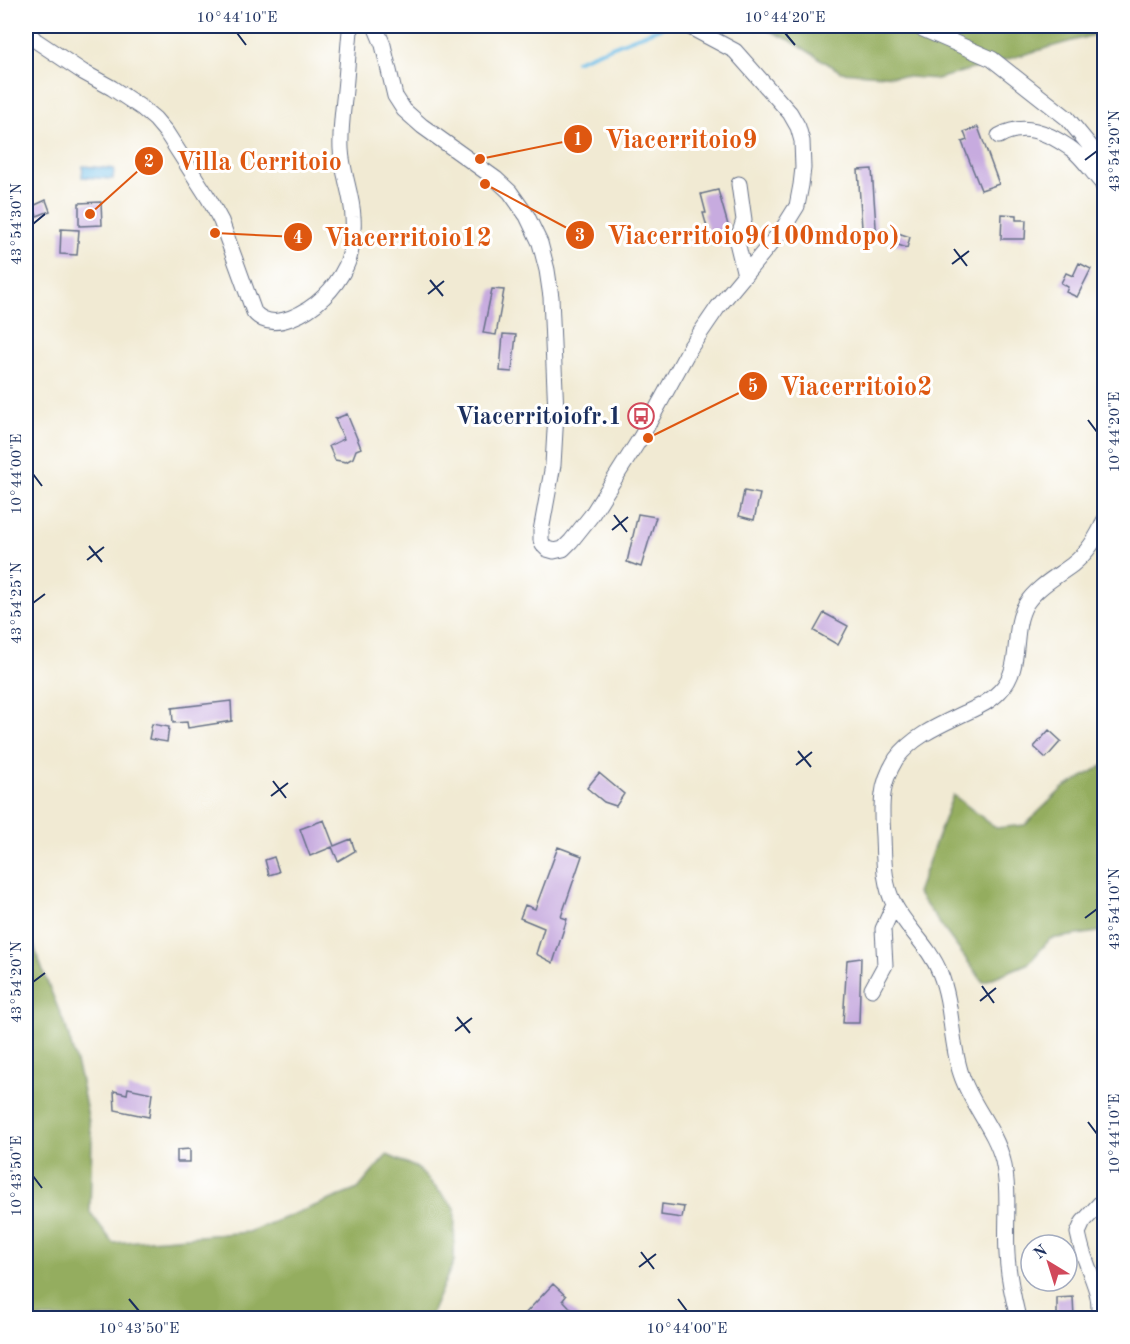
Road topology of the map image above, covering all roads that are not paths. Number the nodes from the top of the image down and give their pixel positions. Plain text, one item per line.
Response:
1 (353, 26) edge
2 (375, 26) edge
3 (688, 26) edge
4 (916, 26) edge
5 (26, 30) edge
6 (999, 136) dead end
7 (1104, 163) edge
8 (739, 184) dead end
9 (1104, 184) edge
10 (745, 275) junction
11 (1104, 521) edge
12 (894, 905) junction
13 (872, 989) dead end
14 (1104, 1199) edge
15 (1101, 1289) edge
16 (1018, 1318) edge
17 (1098, 1318) edge

1 - 5 street
2 - 10 street
3 - 10 street
4 - 7 street
6 - 9 street
8 - 10 street
11 - 12 street
12 - 13 street
12 - 16 street
14 - 15 street
15 - 17 street

